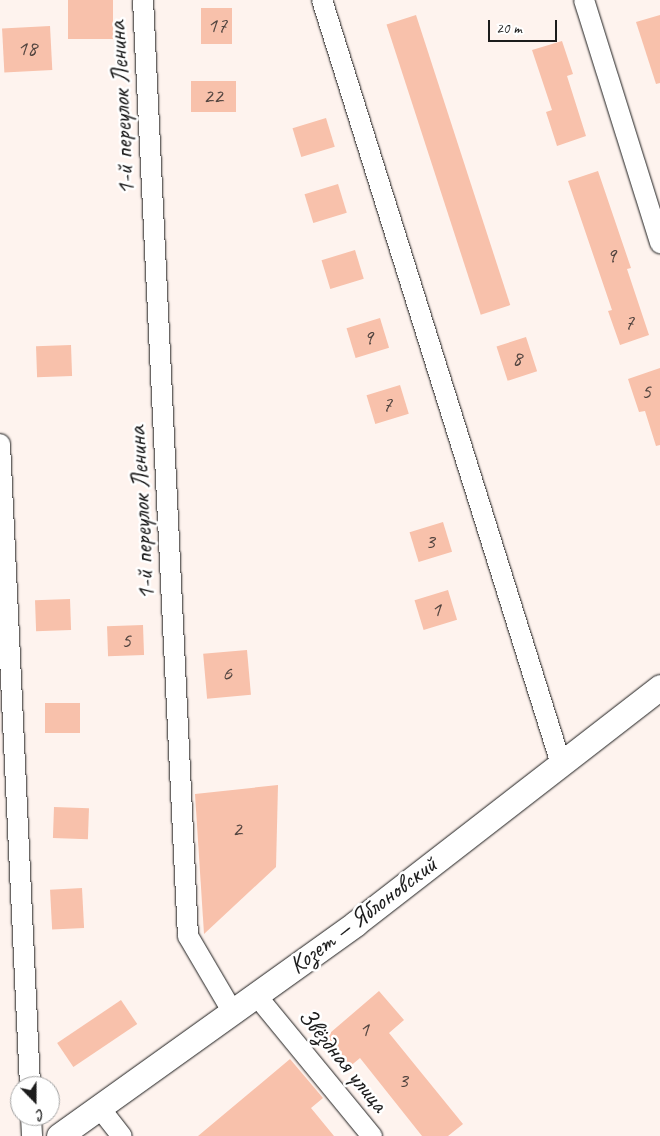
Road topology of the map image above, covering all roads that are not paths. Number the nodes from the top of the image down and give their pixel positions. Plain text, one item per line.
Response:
1 (143, 0) edge
2 (322, 0) edge
3 (584, 0) edge
4 (660, 243) edge
5 (0, 444) edge
6 (660, 687) edge
7 (561, 764) junction
8 (256, 994) junction
9 (232, 1011) junction
10 (30, 1076) edge
11 (99, 1107) junction
12 (59, 1136) edge
13 (122, 1136) edge
14 (372, 1136) edge

1 - 9 street, 1-й переулок Ленина
2 - 7 street
3 - 4 street
5 - 10 street
6 - 7 street, Козет — Яблоновский
7 - 8 street, Козет — Яблоновский
8 - 9 street, Козет — Яблоновский
8 - 14 street, Звёздная улица
9 - 11 street, Козет — Яблоновский
11 - 12 street, Козет — Яблоновский
11 - 13 street

